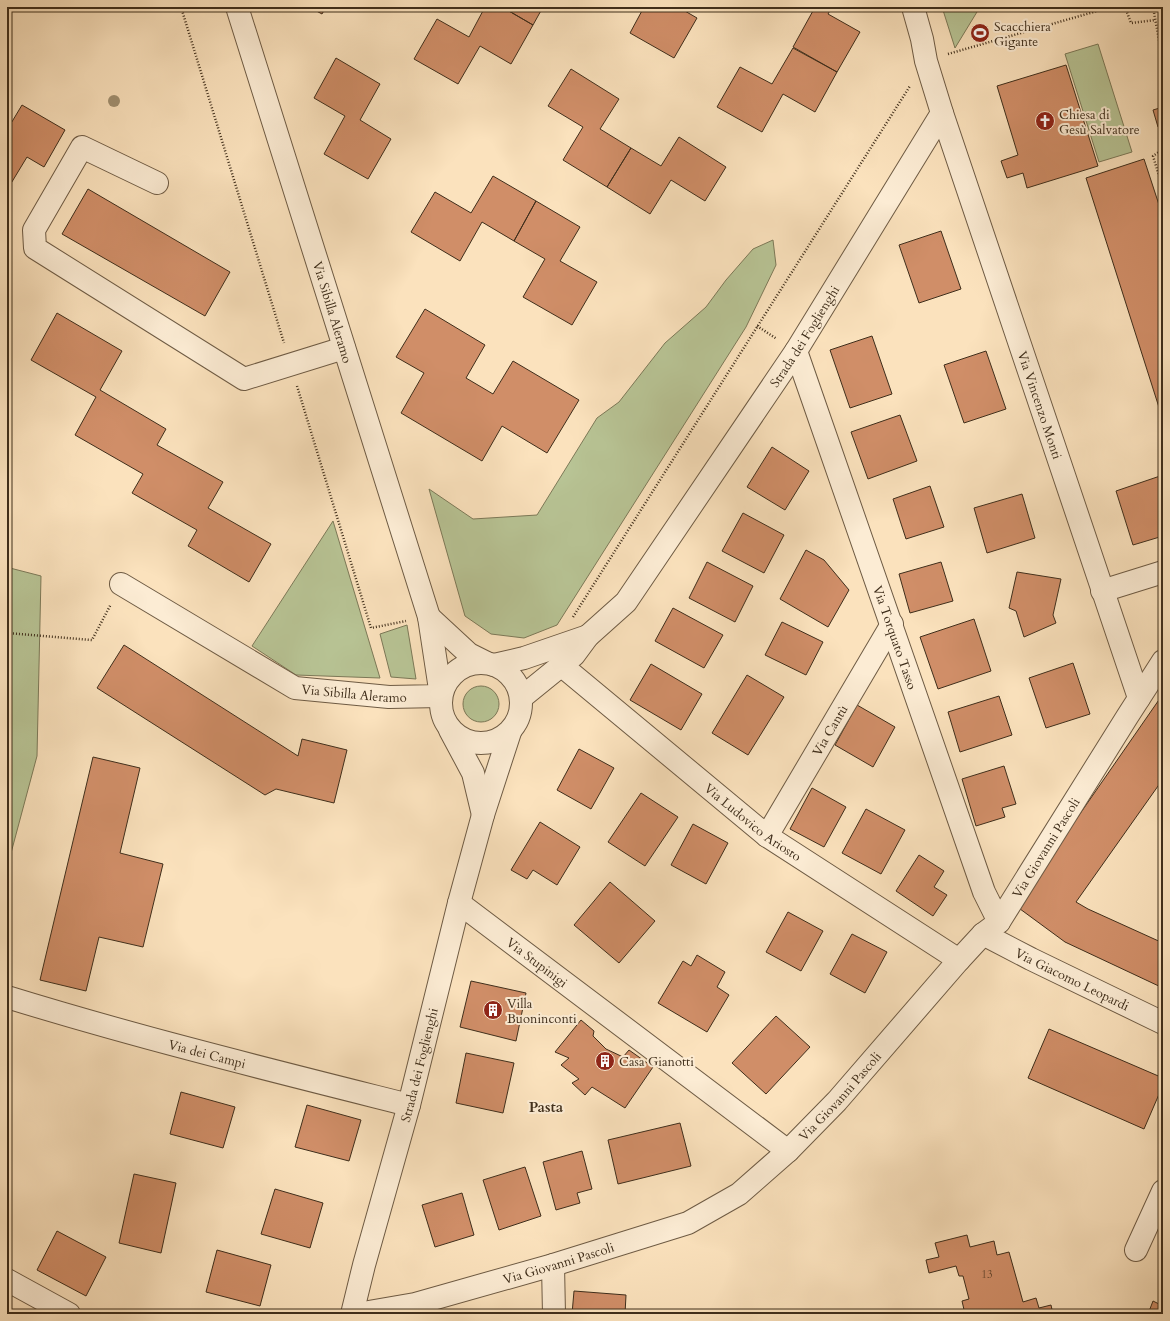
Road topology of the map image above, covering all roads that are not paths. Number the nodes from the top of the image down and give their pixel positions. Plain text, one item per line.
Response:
1 (237, 7) edge
2 (913, 7) edge
3 (942, 113) junction
4 (157, 183) dead end
5 (344, 348) junction
6 (796, 351) junction
7 (1163, 572) edge
8 (121, 584) road end
9 (1102, 591) junction
10 (429, 617) junction
11 (892, 624) junction
12 (588, 636) junction
13 (1163, 661) edge
14 (491, 664) junction
15 (561, 665) junction
16 (441, 696) junction
17 (521, 698) junction
18 (1139, 698) junction
19 (449, 728) junction
20 (510, 732) junction
21 (483, 816) junction
22 (767, 836) junction
23 (459, 903) junction
24 (991, 928) junction
25 (959, 960) junction
26 (7, 996) edge
27 (1163, 1022) edge
28 (409, 1105) junction
29 (788, 1151) junction
30 (1163, 1191) edge
31 (1136, 1250) dead end
32 (553, 1265) junction
33 (7, 1280) edge
34 (69, 1314) edge
35 (352, 1314) edge
36 (357, 1314) edge
37 (554, 1314) edge

1 - 5 street, Via Sibilla Aleramo
2 - 3 street
3 - 6 street, Strada dei Foglienghi
3 - 9 street, Via Vincenzo Monti
4 - 5 street
5 - 10 street, Via Sibilla Aleramo
6 - 11 street, Via Torquato Tasso
6 - 12 street, Strada dei Foglienghi
7 - 9 street
8 - 16 street, Via Sibilla Aleramo
9 - 18 street, Via Vincenzo Monti
10 - 14 street, Via Sibilla Aleramo
10 - 16 street, Via Sibilla Aleramo
11 - 22 street, Via Cantù
11 - 24 street, Via Torquato Tasso
12 - 14 street, Strada dei Foglienghi
12 - 15 street, Strada dei Foglienghi
13 - 18 street, Via Giovanni Pascoli
14 - 16 street, Strada dei Foglienghi
14 - 17 street, Strada dei Foglienghi
15 - 17 street, Strada dei Foglienghi
15 - 22 street, Via Ludovico Ariosto
16 - 19 street, Strada dei Foglienghi
17 - 20 street, Strada dei Foglienghi
18 - 24 street, Via Giovanni Pascoli
19 - 20 street
19 - 21 street, Strada dei Foglienghi
20 - 21 street, Strada dei Foglienghi
21 - 23 street, Strada dei Foglienghi
22 - 25 street, Via Ludovico Ariosto
23 - 28 street, Strada dei Foglienghi
23 - 29 street, Via Stupinigi
24 - 25 street, Via Giovanni Pascoli
24 - 27 street, Via Giacomo Leopardi
25 - 29 street, Via Giovanni Pascoli
26 - 28 street, Via dei Campi
28 - 35 street, Strada dei Foglienghi
29 - 32 street, Via Giovanni Pascoli
30 - 31 street
32 - 36 street, Via Giovanni Pascoli
32 - 37 street
33 - 34 street

